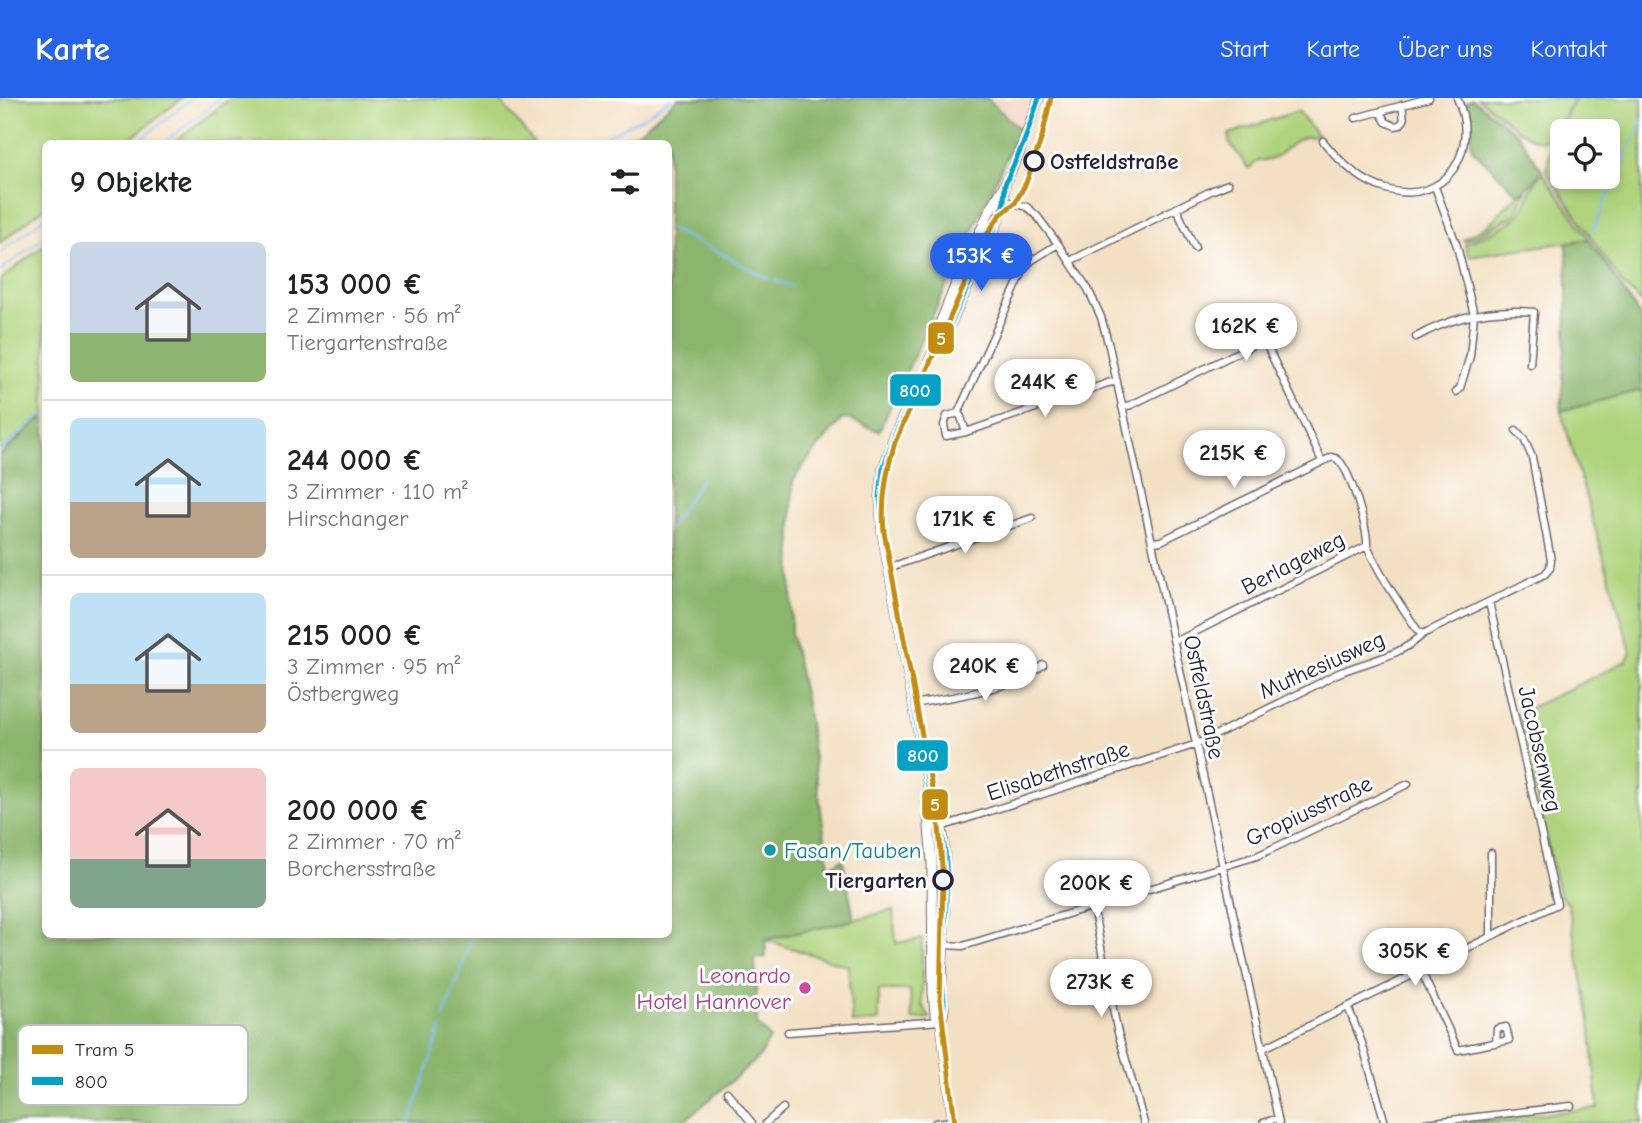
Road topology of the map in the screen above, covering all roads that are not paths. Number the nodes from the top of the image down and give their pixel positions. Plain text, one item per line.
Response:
1 (1040, 98) edge
2 (1429, 98) edge
3 (1457, 98) edge
4 (1402, 105) junction
5 (1380, 111) junction
6 (1356, 118) dead end
7 (1323, 141) dead end
8 (1228, 184) dead end
9 (1435, 187) junction
10 (1000, 200) junction
11 (1176, 208) junction
12 (1058, 244) junction
13 (1195, 248) dead end
14 (1070, 261) junction
15 (1534, 312) junction
16 (1474, 314) junction
17 (1543, 314) dead end
18 (1416, 337) dead end
19 (1530, 364) dead end
20 (1117, 381) junction
21 (1456, 392) dead end
22 (1122, 407) junction
23 (958, 414) junction
24 (1516, 430) dead end
25 (966, 432) junction
26 (1322, 461) junction
27 (1032, 518) dead end
28 (1153, 542) junction
29 (1367, 546) junction
30 (888, 568) junction
31 (1489, 602) junction
32 (1423, 634) junction
33 (1174, 640) junction
34 (1043, 665) dead end
35 (913, 704) junction
36 (1197, 744) junction
37 (1408, 785) dead end
38 (930, 796) junction
39 (941, 826) junction
40 (930, 828) junction
41 (1491, 853) dead end
42 (1223, 867) junction
43 (1093, 907) junction
44 (1491, 936) junction
45 (945, 945) junction
46 (1421, 971) junction
47 (1348, 1007) junction
48 (941, 1021) junction
49 (788, 1032) dead end
50 (1496, 1043) dead end
51 (1262, 1049) junction
52 (727, 1092) dead end
53 (1571, 1106) dead end
54 (783, 1108) dead end
55 (1278, 1121) edge
56 (953, 1122) edge
57 (752, 1123) edge
58 (766, 1123) edge
59 (935, 1123) edge
60 (1144, 1123) edge
61 (1264, 1123) edge
62 (1385, 1123) edge
63 (1425, 1123) edge

1 - 10 main road
2 - 4 street
3 - 9 street
4 - 5 street
4 - 5 street
5 - 6 street
7 - 9 street
8 - 11 street
9 - 16 street
10 - 12 street, Ostfeldstraße
10 - 30 main road
11 - 13 street
11 - 14 street
12 - 14 street, Ostfeldstraße
12 - 23 street
14 - 20 street, Ostfeldstraße
15 - 16 street
15 - 17 street
15 - 19 street
16 - 18 street
16 - 21 street
20 - 22 street, Ostfeldstraße
20 - 25 street
22 - 26 street
22 - 28 street, Ostfeldstraße
23 - 25 street
23 - 25 street
24 - 31 street, Muthesiusweg
26 - 28 street
26 - 29 street, Berlageweg
27 - 30 street
28 - 33 street, Ostfeldstraße
29 - 32 street, Muthesiusweg
29 - 33 street, Berlageweg
30 - 35 main road
31 - 32 street, Muthesiusweg
31 - 44 street, Jacobsenweg
32 - 36 street, Muthesiusweg
33 - 36 street, Ostfeldstraße
34 - 35 street
35 - 38 main road
36 - 39 street, Elisabethstraße
36 - 42 street, Ostfeldstraße
37 - 42 street, Gropiusstraße
38 - 39 main road
38 - 40 main road
39 - 40 street, Elisabethstraße
39 - 45 main road
40 - 48 main road
41 - 44 street
42 - 43 street, Gropiusstraße
42 - 51 street, Ostfeldstraße
43 - 45 street, Gropiusstraße
43 - 60 street
44 - 46 street
45 - 48 main road
46 - 47 street
46 - 50 street
47 - 51 street
47 - 62 street
48 - 49 street
48 - 56 main road
51 - 55 street, Ostfeldstraße
52 - 57 street
53 - 63 street
54 - 58 street
55 - 61 street
56 - 59 street

